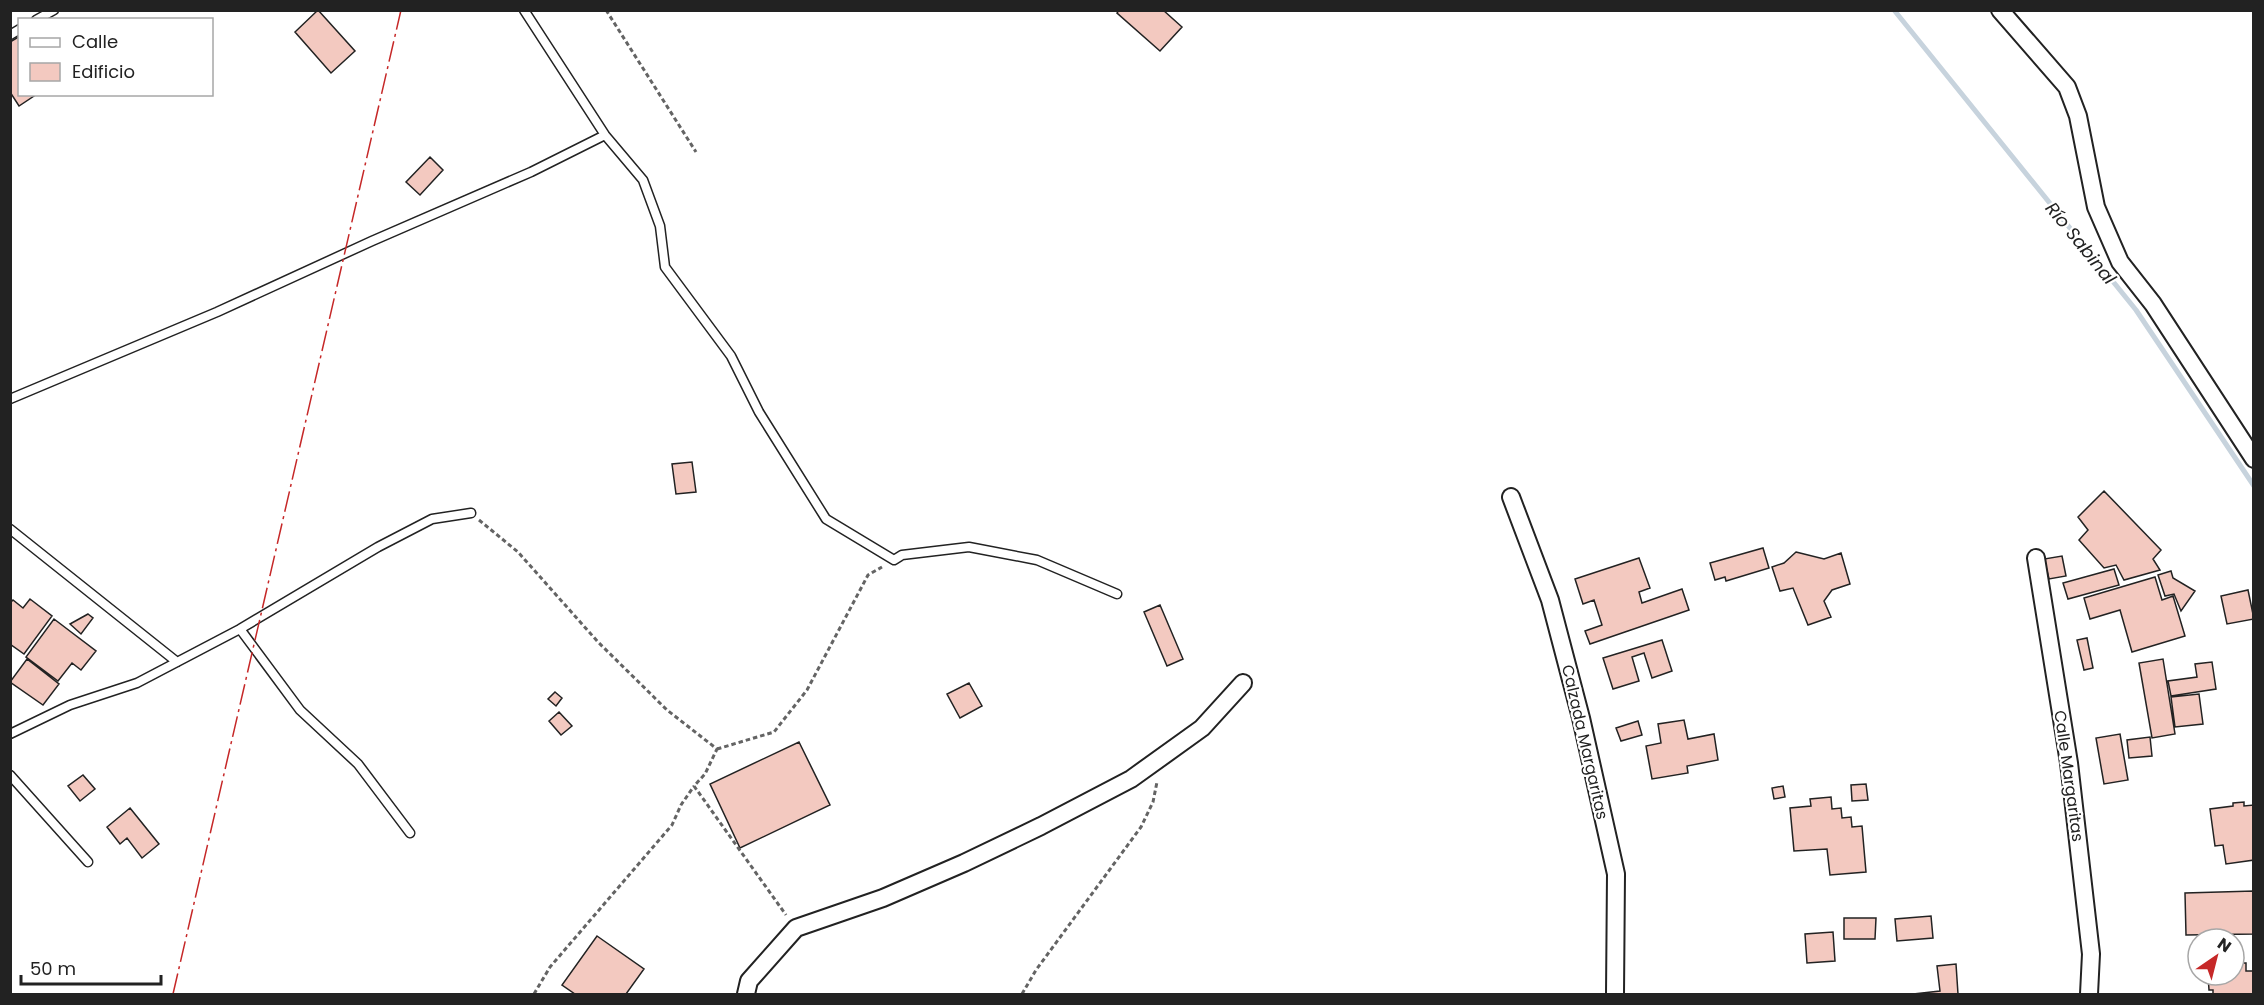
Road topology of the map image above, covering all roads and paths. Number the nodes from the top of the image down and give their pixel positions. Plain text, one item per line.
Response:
1 (54, 10) edge
2 (524, 10) edge
3 (606, 10) edge
4 (2000, 10) edge
5 (40, 18) edge
6 (605, 135) junction
7 (696, 152) dead end
8 (10, 399) edge
9 (2253, 459) edge
10 (1511, 497) dead end
11 (471, 513) joint
12 (10, 529) edge
13 (2036, 558) dead end
14 (894, 560) junction
15 (1117, 594) dead end
16 (240, 629) junction
17 (177, 662) junction
18 (1243, 683) dead end
19 (10, 734) edge
20 (717, 749) junction
21 (1162, 756) junction
22 (10, 775) edge
23 (694, 786) junction
24 (410, 833) dead end
25 (88, 862) dead end
26 (796, 928) junction
27 (534, 994) edge
28 (746, 994) edge
29 (1022, 994) edge
30 (1615, 994) edge
31 (2089, 994) edge

1 - 5 lane
2 - 6 lane
3 - 7 path
4 - 9 street
6 - 8 lane
6 - 14 lane
10 - 30 street, Calzada Margaritas
11 - 16 lane
11 - 20 path
12 - 17 lane
13 - 31 street, Calle Margaritas
14 - 15 lane
14 - 20 path
16 - 17 lane
16 - 24 lane
17 - 19 lane
18 - 21 street
20 - 23 path
21 - 26 street
21 - 29 path
22 - 25 lane
23 - 26 path
23 - 27 path
26 - 28 street

